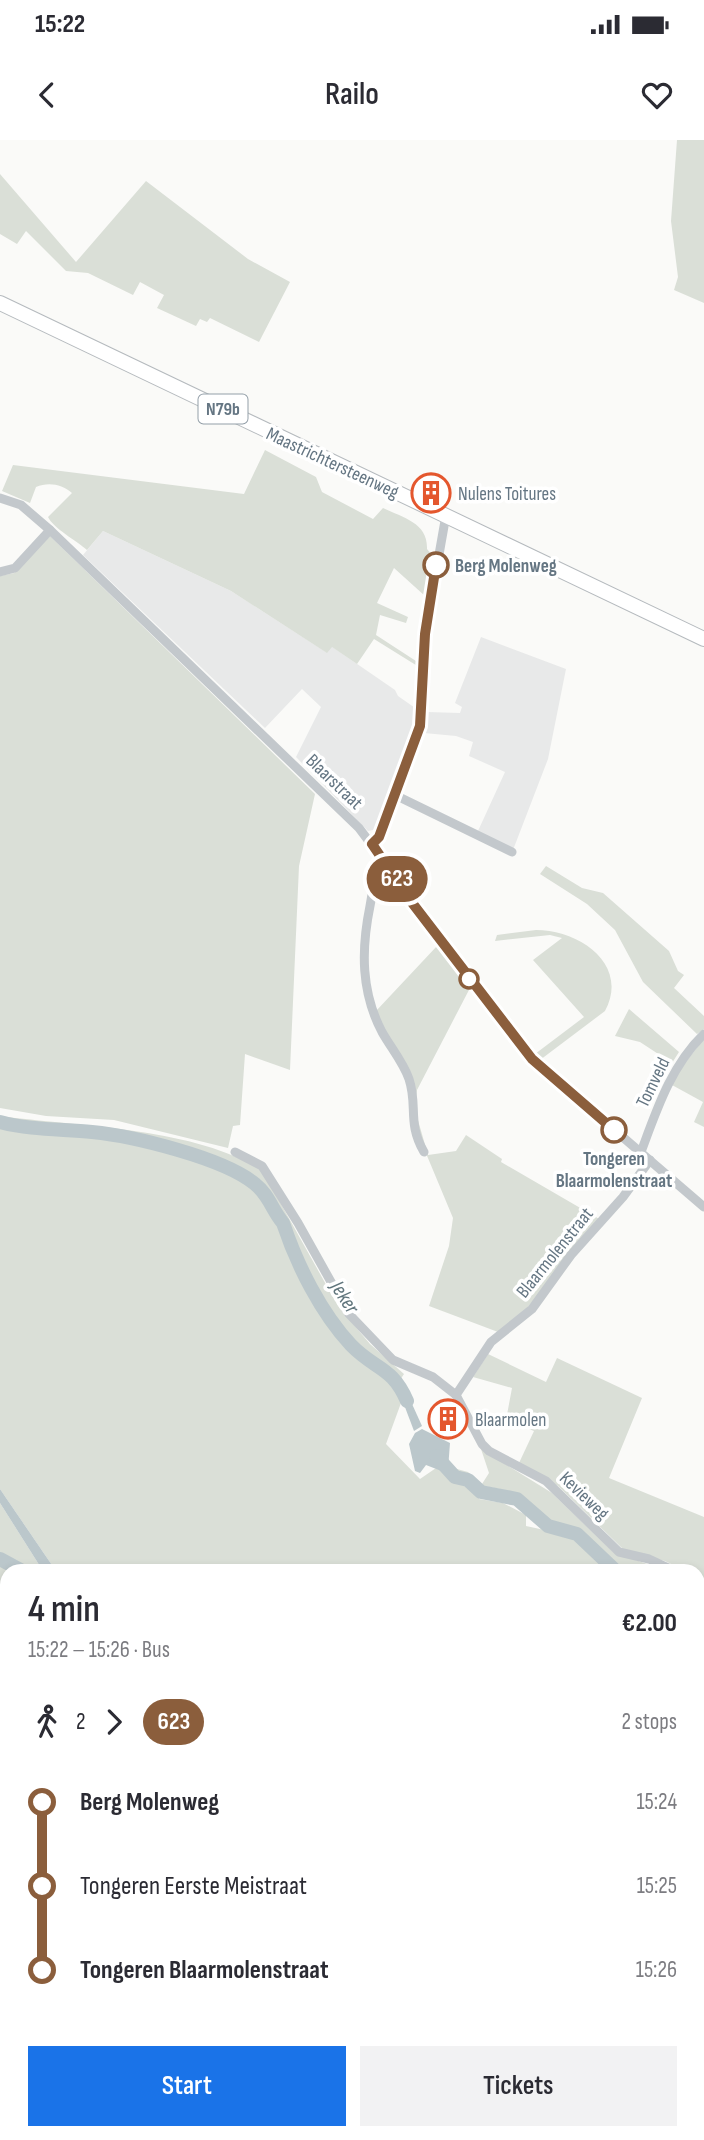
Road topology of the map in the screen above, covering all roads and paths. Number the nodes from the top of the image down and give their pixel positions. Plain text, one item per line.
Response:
1 (0, 303) edge
2 (0, 498) edge
3 (446, 515) junction
4 (50, 530) junction
5 (0, 572) edge
6 (704, 639) edge
7 (395, 796) junction
8 (372, 844) junction
9 (512, 852) dead end
10 (385, 861) junction
11 (704, 1034) edge
12 (236, 1152) dead end
13 (424, 1152) dead end
14 (641, 1152) junction
15 (650, 1160) junction
16 (704, 1207) edge
17 (456, 1395) junction
18 (662, 1564) edge

1 - 3 main road, Maastrichtersteenweg / N79b
2 - 4 street, Blaarstraat
3 - 6 main road, Maastrichtersteenweg
3 - 7 street
4 - 5 street
4 - 8 street, Blaarstraat
7 - 8 street
7 - 9 street
8 - 10 street, Blaarstraat
10 - 13 street
10 - 14 street, Blaarstraat
11 - 14 street, Tomveld
12 - 17 street
14 - 15 street, Blaarstraat
15 - 16 street, Blaarstraat
15 - 17 street, Blaarmolenstraat
17 - 18 street, Kevieweg

